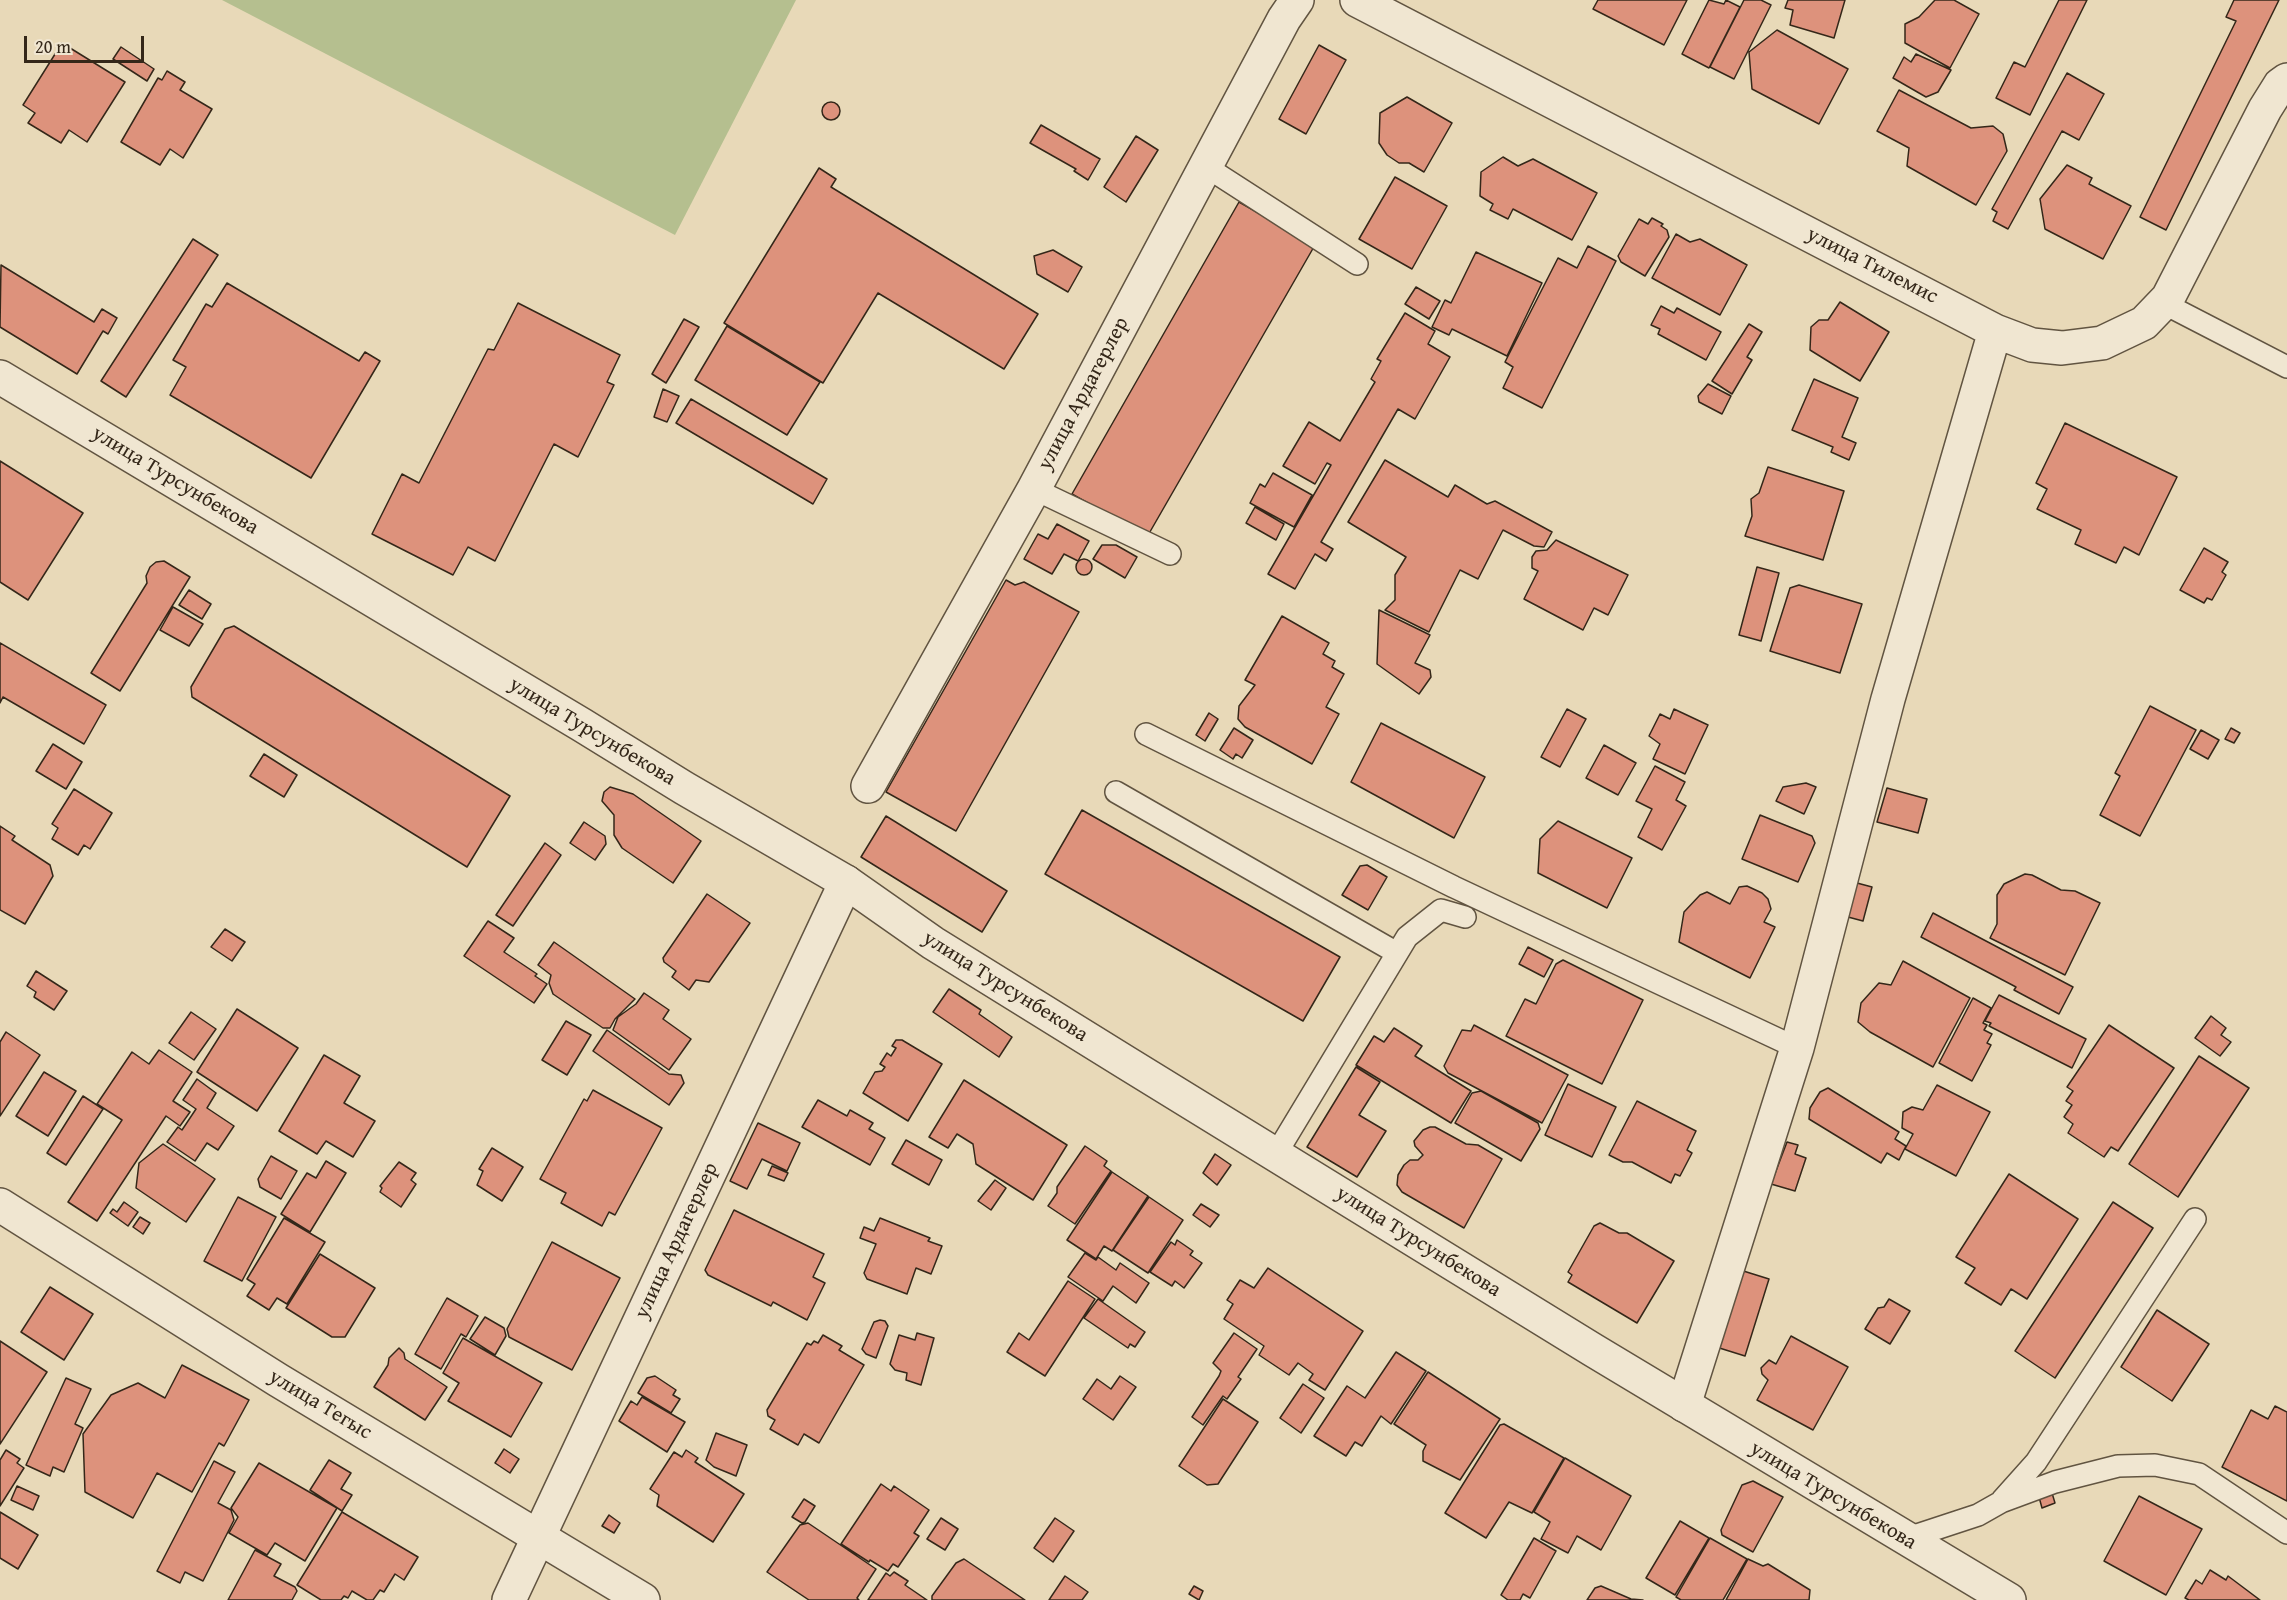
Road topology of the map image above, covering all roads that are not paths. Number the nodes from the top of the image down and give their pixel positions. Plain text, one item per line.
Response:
1 (1297, 0) edge
2 (1357, 0) edge
3 (2287, 80) edge
4 (1205, 166) junction
5 (1357, 264) dead end
6 (2163, 303) junction
7 (1995, 331) junction
8 (2287, 367) edge
9 (0, 377) edge
10 (1034, 489) junction
11 (1170, 554) dead end
12 (1146, 734) dead end
13 (868, 786) dead end
14 (1116, 792) dead end
15 (846, 882) junction
16 (1465, 918) dead end
17 (1397, 953) junction
18 (1797, 1048) junction
19 (1276, 1154) junction
20 (0, 1205) edge
21 (2195, 1220) dead end
22 (1684, 1405) junction
23 (2001, 1502) junction
24 (2287, 1533) edge
25 (539, 1537) junction
26 (1905, 1539) junction
27 (509, 1600) edge
28 (643, 1600) edge
29 (2008, 1600) edge

1 - 4 street, улица Ардагерлер
2 - 7 street, улица Тилемис
3 - 6 street, улица Тилемис
4 - 5 lane
4 - 10 street, улица Ардагерлер
6 - 7 street, улица Тилемис
6 - 8 lane
7 - 18 street
9 - 15 street, улица Турсунбекова
10 - 11 lane
10 - 13 street, улица Ардагерлер
12 - 18 lane
14 - 17 lane
15 - 19 street, улица Турсунбекова
15 - 25 street, улица Ардагерлер
16 - 17 lane
17 - 19 lane
18 - 22 street
19 - 22 street, улица Турсунбекова
20 - 25 street, улица Тегыс
21 - 23 lane
22 - 26 street, улица Турсунбекова
23 - 24 lane
23 - 26 lane
25 - 27 street, улица Ардагерлер
25 - 28 street, улица Тегыс
26 - 29 street, улица Турсунбекова

